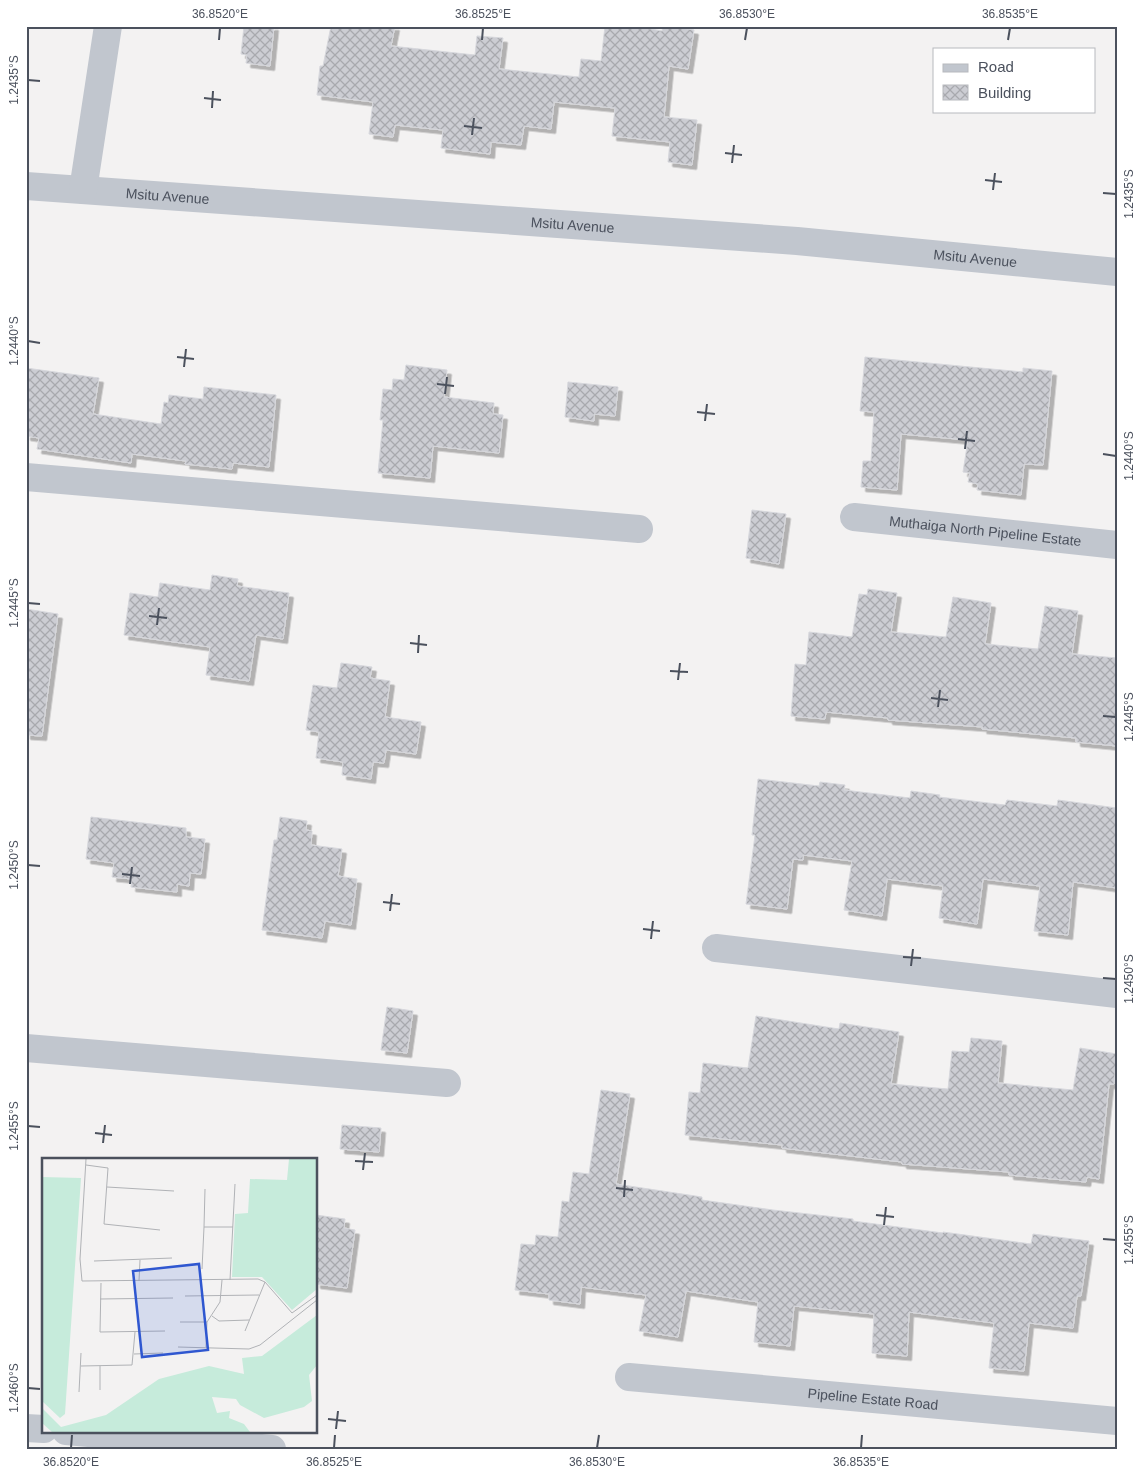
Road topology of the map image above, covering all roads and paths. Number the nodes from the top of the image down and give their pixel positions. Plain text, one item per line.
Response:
1 (108, 26) edge
2 (26, 186) edge
3 (83, 190) junction
4 (1117, 272) edge
5 (26, 477) edge
6 (854, 517) dead end
7 (638, 529) dead end
8 (1117, 545) edge
9 (716, 948) dead end
10 (1117, 994) edge
11 (26, 1048) edge
12 (447, 1083) dead end
13 (629, 1377) dead end
14 (1117, 1421) edge
15 (26, 1428) edge
16 (42, 1429) edge
17 (77, 1432) edge
18 (272, 1449) edge

1 - 3 street
2 - 3 street, Msitu Avenue
3 - 4 street, Msitu Avenue
5 - 7 street
6 - 8 street, Muthaiga North Pipeline Estate
9 - 10 street
11 - 12 street
13 - 14 street, Pipeline Estate Road
15 - 16 street
17 - 18 street

